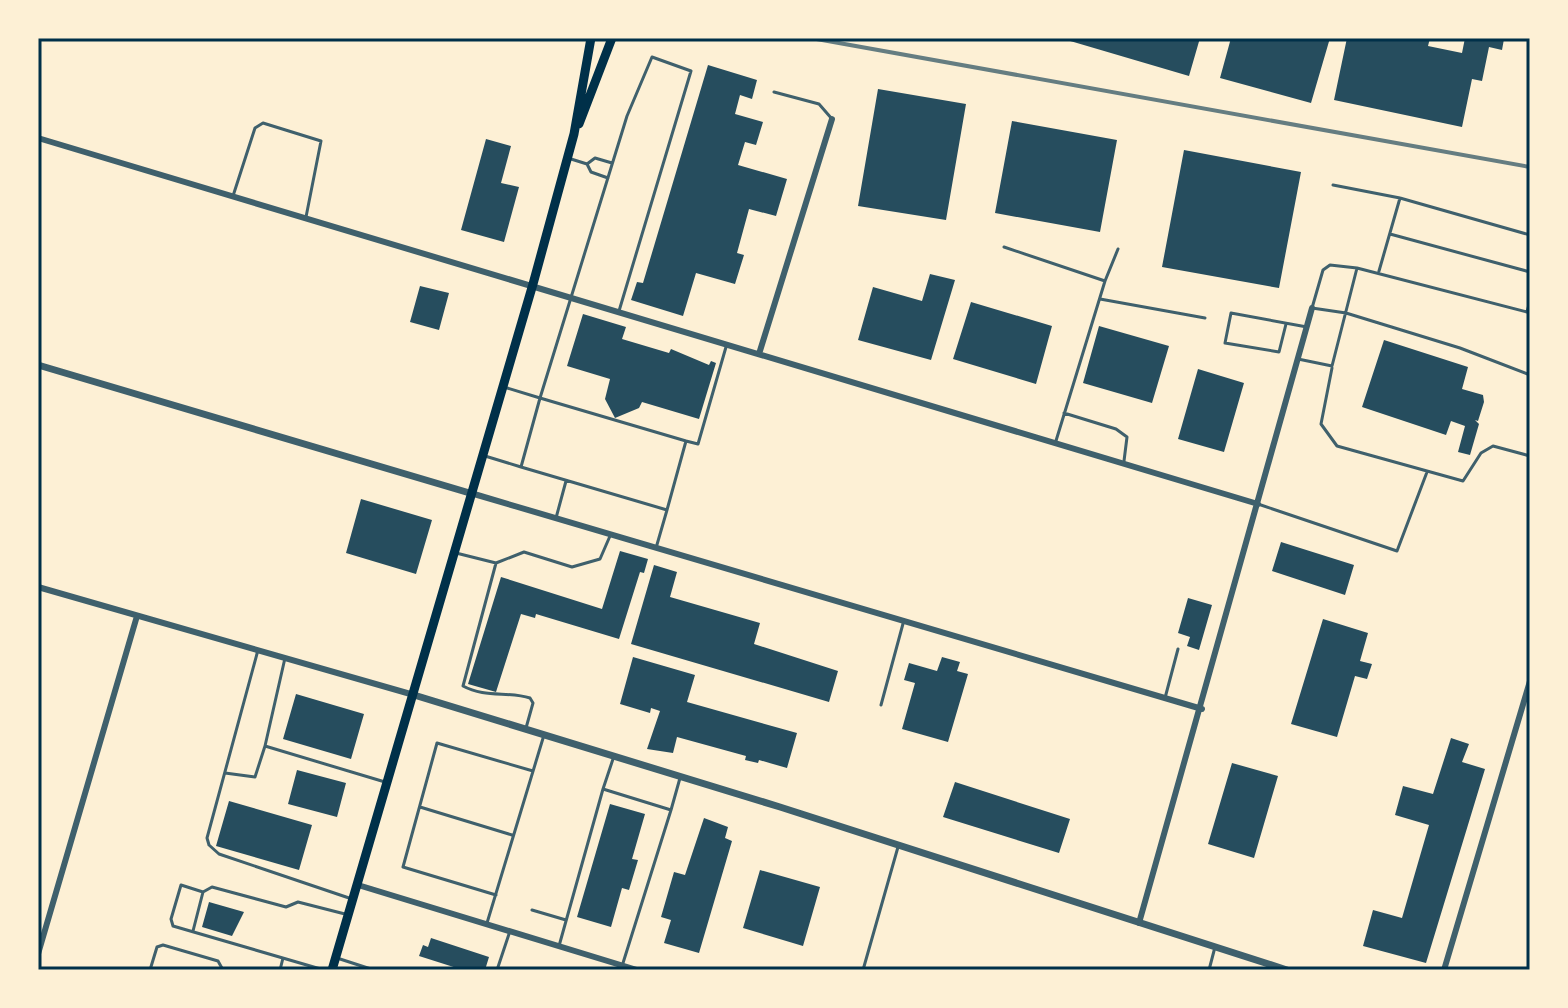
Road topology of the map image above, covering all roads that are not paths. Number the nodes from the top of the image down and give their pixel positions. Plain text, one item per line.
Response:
1 (591, 38) edge
2 (612, 38) edge
3 (774, 92) dead end
4 (832, 119) joint
5 (574, 134) junction
6 (38, 138) edge
7 (567, 158) junction
8 (612, 163) junction
9 (587, 164) junction
10 (608, 178) junction
11 (1333, 185) dead end
12 (233, 196) junction
13 (1400, 198) junction
14 (306, 217) junction
15 (1390, 234) junction
16 (1530, 235) edge
17 (1004, 247) dead end
18 (1118, 249) dead end
19 (1357, 268) junction
20 (1379, 272) junction
21 (1530, 272) edge
22 (1105, 281) junction
23 (533, 284) junction
24 (574, 296) junction
25 (1100, 299) junction
26 (1530, 301) edge
27 (1312, 308) junction
28 (619, 311) junction
29 (1528, 312) edge
30 (1346, 313) junction
31 (1205, 318) dead end
32 (1286, 324) junction
33 (1307, 327) junction
34 (727, 344) junction
35 (759, 354) junction
36 (1298, 359) junction
37 (38, 365) edge
38 (1332, 366) junction
39 (1530, 375) edge
40 (504, 387) junction
41 (540, 398) junction
42 (1064, 413) junction
43 (686, 441) junction
44 (1055, 444) junction
45 (485, 456) junction
46 (1530, 456) edge
47 (1124, 465) junction
48 (521, 467) junction
49 (1427, 472) junction
50 (566, 481) junction
51 (474, 494) junction
52 (1258, 504) junction
53 (667, 510) junction
54 (556, 518) junction
55 (611, 534) junction
56 (656, 548) junction
57 (456, 553) junction
58 (496, 563) junction
59 (38, 587) edge
60 (137, 616) junction
61 (904, 620) junction
62 (1178, 649) dead end
63 (258, 650) junction
64 (285, 658) junction
65 (1530, 681) edge
66 (414, 695) junction
67 (1165, 698) junction
68 (881, 705) dead end
69 (1202, 709) junction
70 (526, 729) junction
71 (544, 735) junction
72 (265, 746) junction
73 (614, 756) junction
74 (533, 771) junction
75 (225, 773) junction
76 (681, 777) junction
77 (388, 783) junction
78 (603, 789) junction
79 (420, 807) junction
80 (671, 810) junction
81 (513, 835) junction
82 (899, 845) junction
83 (358, 885) junction
84 (203, 892) junction
85 (496, 895) junction
86 (353, 900) junction
87 (532, 910) dead end
88 (349, 915) junction
89 (566, 920) junction
90 (1139, 923) junction
91 (487, 924) junction
92 (193, 931) junction
93 (510, 931) junction
94 (559, 946) junction
95 (1215, 947) junction
96 (38, 954) edge
97 (283, 958) junction
98 (336, 958) junction
99 (623, 966) junction
100 (150, 970) edge
101 (223, 970) edge
102 (280, 970) edge
103 (324, 970) edge
104 (332, 970) edge
105 (374, 970) edge
106 (497, 970) edge
107 (637, 970) edge
108 (863, 970) edge
109 (1209, 970) edge
110 (1287, 970) edge
111 (1444, 970) edge

1 - 5 main road
2 - 5 main road
3 - 4 lane
4 - 35 street
5 - 7 main road
6 - 12 street
7 - 9 lane
7 - 23 main road
8 - 9 lane
8 - 10 lane
8 - 28 lane
9 - 10 lane
10 - 24 lane
11 - 13 lane
12 - 14 street
12 - 14 lane
13 - 15 lane
13 - 16 lane
14 - 23 street
15 - 20 lane
15 - 21 lane
17 - 22 lane
18 - 22 lane
19 - 20 lane
19 - 27 lane
19 - 30 lane
20 - 29 lane
22 - 25 lane
23 - 24 street
23 - 40 main road
24 - 28 street
24 - 41 lane
25 - 31 lane
25 - 42 lane
26 - 29 lane
27 - 30 lane
27 - 33 street
28 - 34 street
30 - 38 lane
30 - 39 lane
32 - 32 lane
32 - 33 lane
33 - 36 street
34 - 35 street
34 - 43 lane
35 - 44 street
36 - 38 lane
36 - 52 street
37 - 51 street
38 - 49 lane
40 - 41 lane
40 - 45 main road
41 - 43 lane
41 - 48 lane
42 - 44 lane
42 - 47 lane
43 - 53 lane
44 - 47 street
45 - 48 lane
45 - 51 main road
46 - 49 lane
47 - 52 street
48 - 50 lane
49 - 52 lane
50 - 53 lane
50 - 54 lane
51 - 54 street
51 - 57 main road
52 - 69 street
53 - 56 lane
54 - 55 street
55 - 56 street
55 - 58 lane
56 - 61 street
57 - 58 lane
57 - 66 main road
58 - 70 lane
59 - 60 street
60 - 63 street
60 - 96 street
61 - 67 street
61 - 68 lane
62 - 67 lane
63 - 64 street
63 - 75 lane
64 - 66 street
64 - 72 lane
65 - 111 street
66 - 70 street
66 - 77 main road
67 - 69 street
69 - 90 street
70 - 71 street
71 - 73 street
71 - 74 lane
72 - 75 lane
72 - 77 lane
73 - 76 street
73 - 78 lane
74 - 79 lane
74 - 81 lane
75 - 86 lane
76 - 80 lane
76 - 82 street
77 - 83 main road
78 - 80 lane
78 - 89 lane
79 - 81 lane
79 - 85 lane
80 - 99 lane
81 - 85 lane
82 - 90 street
82 - 108 lane
83 - 86 main road
83 - 91 street
84 - 88 lane
84 - 92 lane
84 - 92 lane
85 - 91 lane
86 - 88 main road
87 - 89 lane
88 - 98 main road
89 - 94 lane
90 - 95 street
91 - 93 street
92 - 97 lane
93 - 94 street
93 - 106 lane
94 - 99 street
95 - 109 lane
95 - 110 street
97 - 102 lane
97 - 103 lane
98 - 104 main road
98 - 105 lane
99 - 107 street
100 - 101 lane

